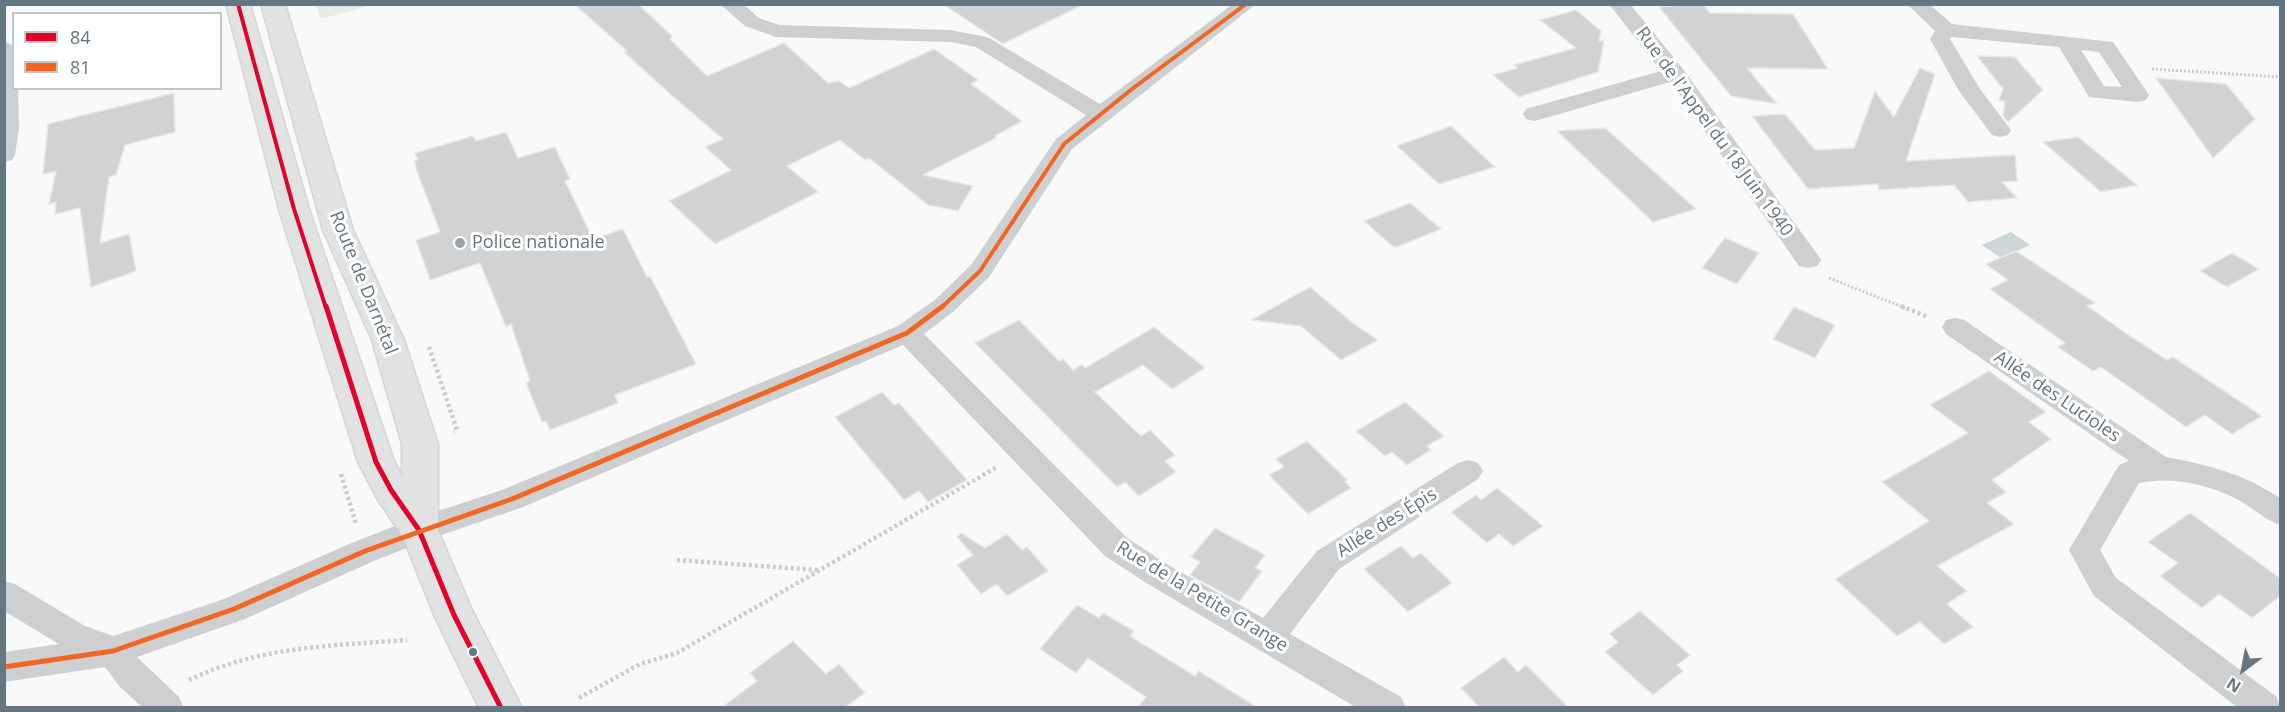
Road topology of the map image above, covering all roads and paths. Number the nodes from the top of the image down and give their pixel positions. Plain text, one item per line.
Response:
1 (238, 4) edge
2 (273, 4) edge
3 (730, 4) edge
4 (1246, 4) edge
5 (1618, 4) edge
6 (1917, 4) edge
7 (1946, 30) junction
8 (2066, 42) junction
9 (4, 47) edge
10 (2120, 67) junction
11 (1675, 74) junction
12 (2280, 77) edge
13 (1100, 114) junction
14 (1534, 114) dead end
15 (2000, 130) dead end
16 (4, 155) edge
17 (1808, 260) joint
18 (1955, 327) joint
19 (908, 333) junction
20 (1024, 452) junction
21 (2159, 467) junction
22 (1468, 471) dead end
23 (2280, 513) edge
24 (419, 530) junction
25 (677, 560) dead end
26 (817, 570) junction
27 (4, 594) edge
28 (1267, 638) junction
29 (407, 640) dead end
30 (113, 651) junction
31 (4, 667) edge
32 (579, 698) dead end
33 (162, 703) edge
34 (501, 708) edge
35 (1389, 708) edge
36 (2265, 708) edge

1 - 24 main road, Route de Darnétal
2 - 24 main road, Route de Darnétal
3 - 13 street
4 - 13 street
5 - 11 street, Rue de l'Appel du 18 Juin 1940
6 - 7 street
7 - 8 street
7 - 15 street
8 - 10 street
8 - 10 street
9 - 16 street
10 - 12 path
11 - 14 street
11 - 17 street, Rue de l'Appel du 18 Juin 1940
13 - 19 street
17 - 18 path
18 - 21 street, Allée des Lucioles
19 - 20 street, Rue de la Petite Grange
19 - 24 street
20 - 26 path
20 - 28 street, Rue de la Petite Grange
21 - 23 street
21 - 36 street
22 - 28 street, Allée des Épis
24 - 30 street
24 - 34 main road, Route de Darnétal
25 - 26 path
26 - 32 path
27 - 30 street
28 - 35 street, Rue de la Petite Grange
29 - 33 path
30 - 31 street
30 - 33 street

